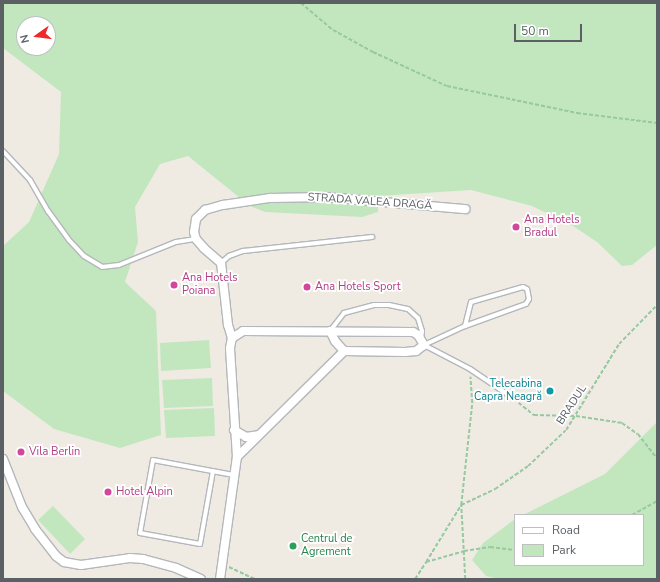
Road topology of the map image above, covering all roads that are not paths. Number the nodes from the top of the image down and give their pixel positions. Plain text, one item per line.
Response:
1 (3, 151) edge
2 (465, 209) dead end
3 (372, 237) dead end
4 (196, 239) junction
5 (221, 263) junction
6 (465, 326) junction
7 (330, 331) junction
8 (232, 338) junction
9 (423, 342) junction
10 (344, 351) junction
11 (510, 396) road end
12 (234, 430) junction
13 (258, 435) junction
14 (237, 457) junction
15 (3, 460) edge
16 (213, 471) junction
17 (234, 475) junction
18 (202, 579) edge
19 (220, 579) edge

1 - 4 lane
2 - 4 street, STRADA VALEA DRAGĂ
3 - 5 lane
4 - 5 street
5 - 8 street
6 - 6 lane
6 - 9 lane
7 - 8 street
7 - 9 street
7 - 9 lane
7 - 10 street
8 - 12 street
9 - 10 street
9 - 11 lane
10 - 13 street
12 - 13 street
12 - 14 street
13 - 14 street
14 - 17 street
15 - 18 street
16 - 16 lane
16 - 17 lane
17 - 19 street

